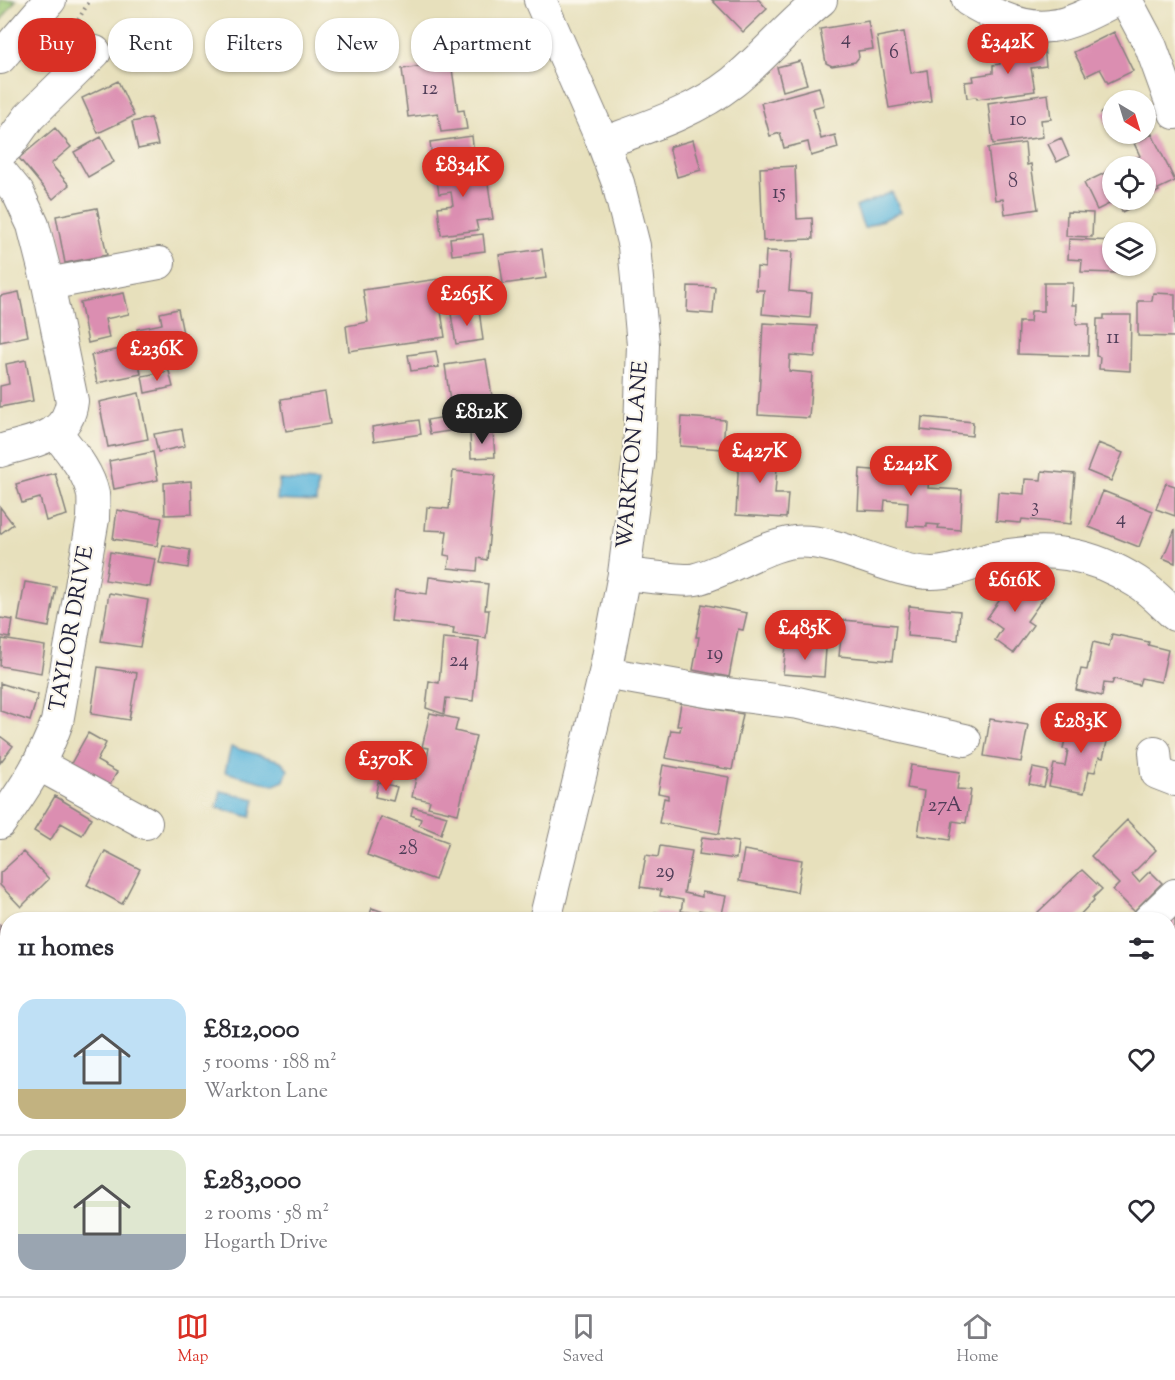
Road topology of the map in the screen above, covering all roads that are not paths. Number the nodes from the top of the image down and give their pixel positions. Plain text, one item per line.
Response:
1 (50, 0) edge
2 (540, 0) edge
3 (821, 0) edge
4 (968, 0) edge
5 (1116, 0) edge
6 (1126, 0) edge
7 (0, 58) edge
8 (75, 72) edge
9 (1175, 113) edge
10 (603, 143) junction
11 (0, 153) edge
12 (0, 171) edge
13 (159, 263) dead end
14 (48, 284) junction
15 (55, 431) junction
16 (0, 451) edge
17 (624, 574) junction
18 (1175, 615) edge
19 (605, 674) junction
20 (964, 740) dead end
21 (1155, 752) dead end
22 (38, 764) junction
23 (1175, 780) edge
24 (0, 823) edge
25 (146, 823) dead end
26 (1175, 895) edge
27 (547, 912) edge
28 (1157, 912) edge

1 - 7 street
2 - 10 street, WARKTON LANE
3 - 10 street
4 - 5 street
6 - 9 street
8 - 11 street
10 - 17 street, WARKTON LANE
12 - 14 street
13 - 14 street
14 - 15 street
15 - 16 street
15 - 22 street, TAYLOR DRIVE
17 - 18 street
17 - 19 street, WARKTON LANE
19 - 20 street
19 - 27 street, WARKTON LANE
21 - 23 street
22 - 24 street, TAYLOR DRIVE
22 - 25 street
26 - 28 street

